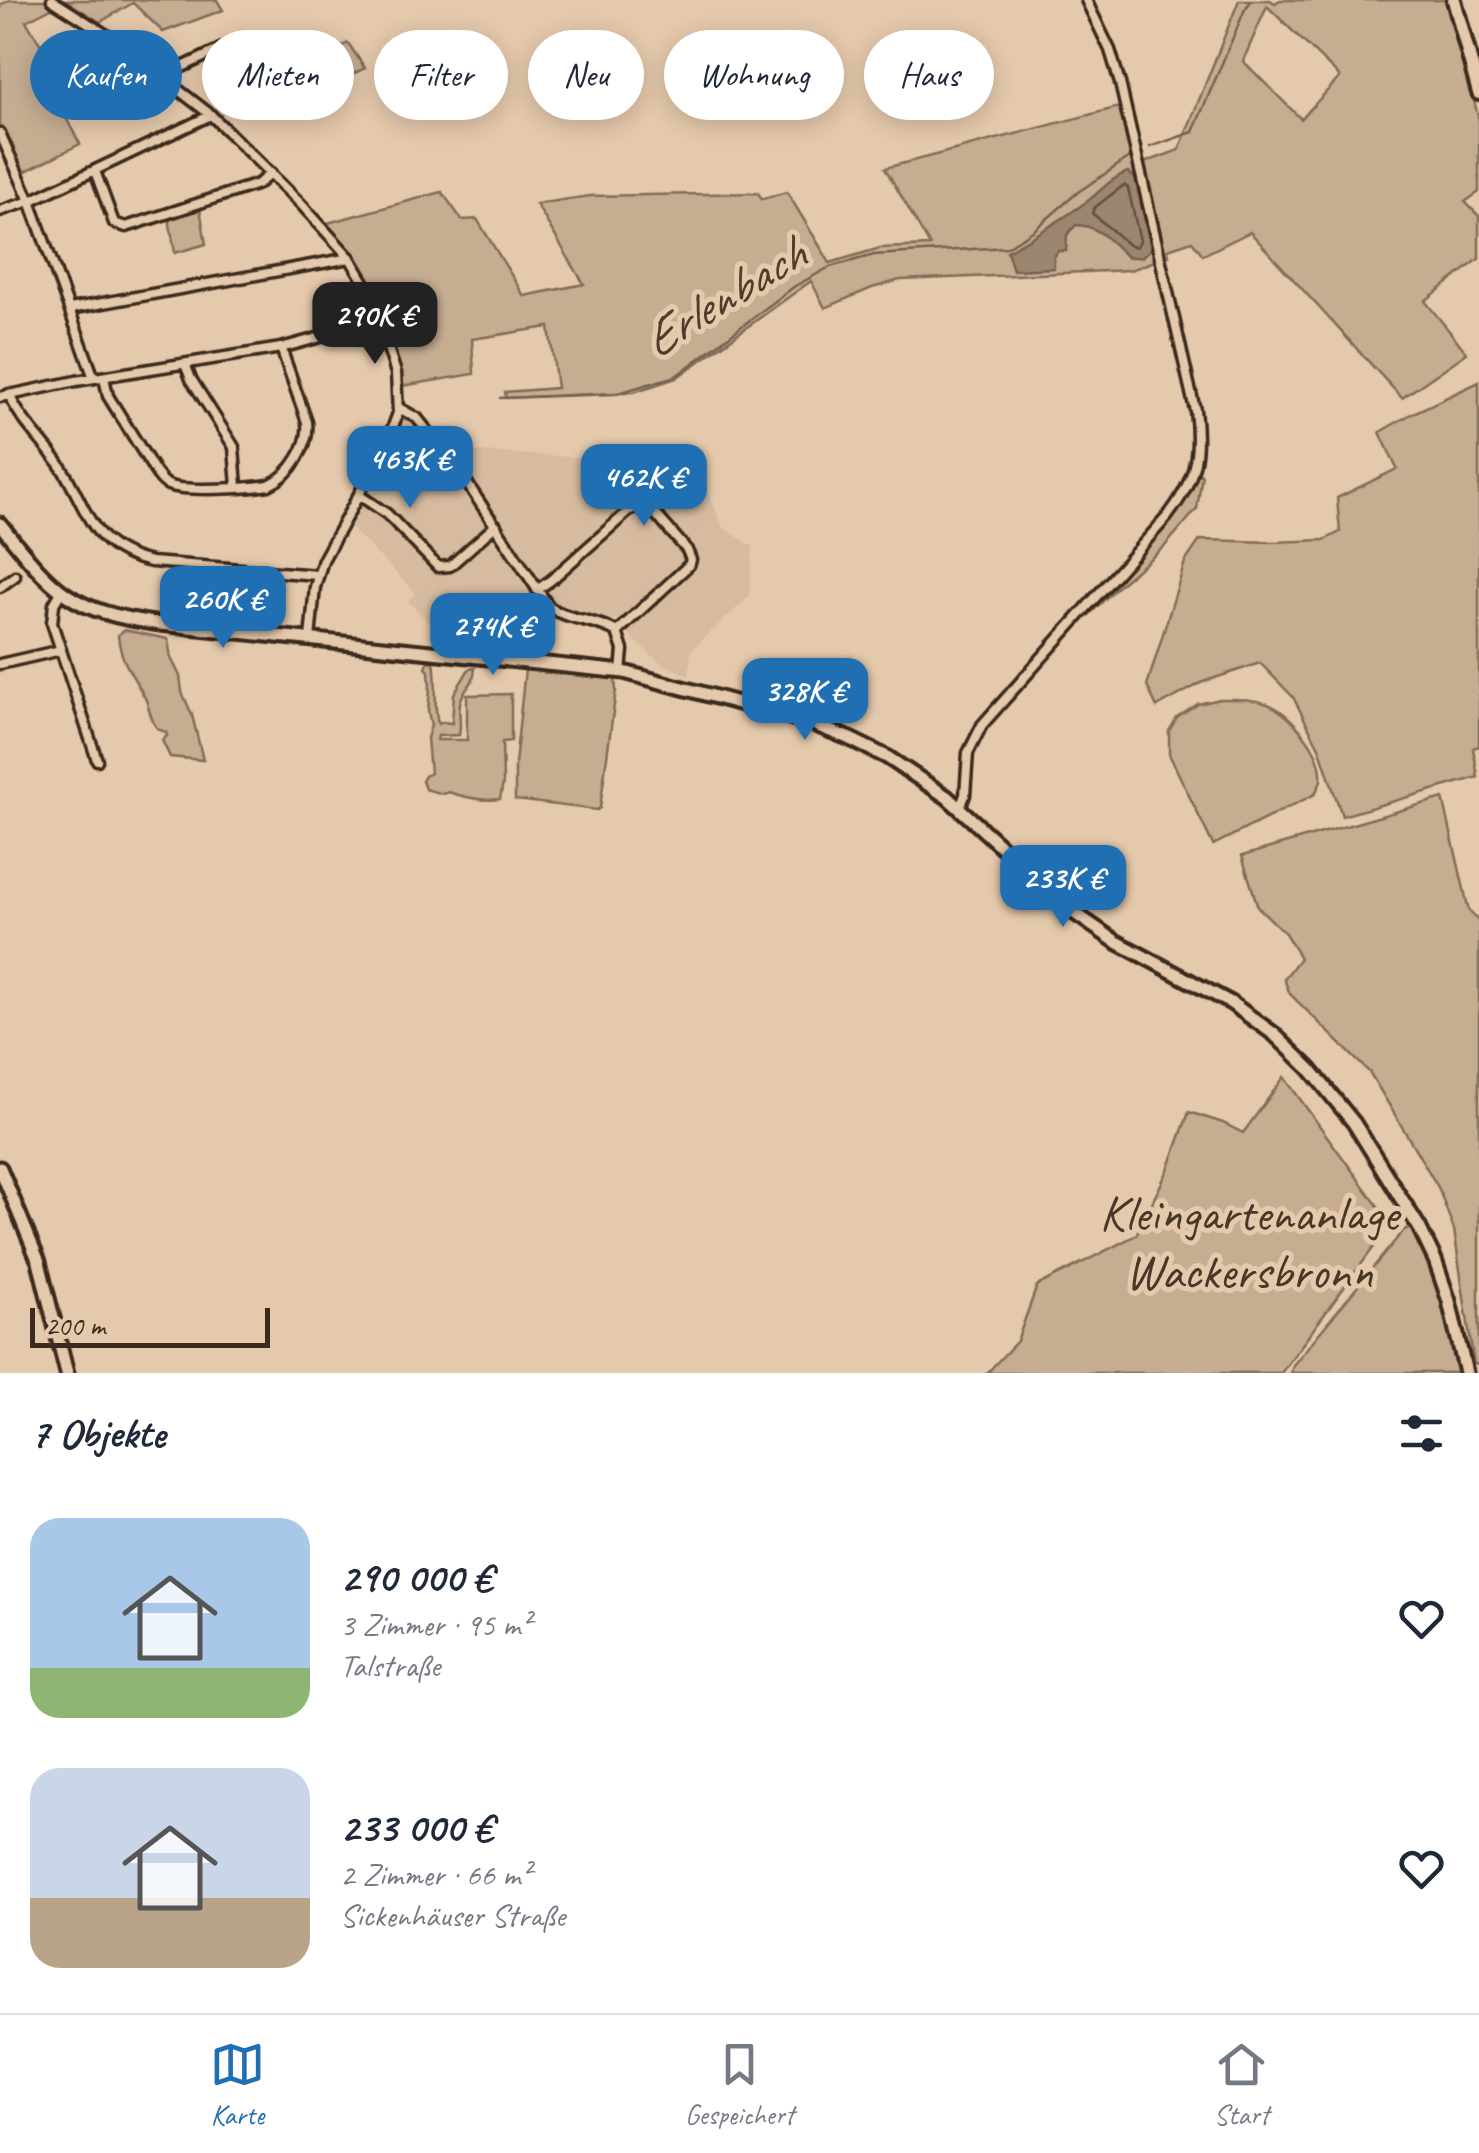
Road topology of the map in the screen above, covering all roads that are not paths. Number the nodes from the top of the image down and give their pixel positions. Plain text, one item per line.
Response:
1 (52, 0) edge
2 (1086, 0) edge
3 (1454, 0) edge
4 (99, 30) edge
5 (182, 92) edge
6 (1479, 93) edge
7 (202, 108) edge
8 (202, 119) edge
9 (216, 120) edge
10 (0, 133) edge
11 (95, 171) junction
12 (271, 173) junction
13 (30, 202) junction
14 (0, 212) edge
15 (350, 258) junction
16 (70, 308) junction
17 (379, 321) junction
18 (280, 348) junction
19 (186, 364) junction
20 (99, 377) junction
21 (0, 384) edge
22 (4, 395) edge
23 (399, 408) junction
24 (238, 487) junction
25 (359, 495) junction
26 (0, 524) edge
27 (496, 525) junction
28 (15, 576) dead end
29 (318, 576) junction
30 (0, 586) edge
31 (537, 590) junction
32 (61, 592) junction
33 (617, 632) junction
34 (310, 639) junction
35 (61, 650) junction
36 (0, 664) edge
37 (620, 672) junction
38 (97, 760) dead end
39 (965, 812) junction
40 (0, 1168) edge
41 (68, 1373) edge
42 (1466, 1373) edge

1 - 4 street
2 - 39 street
3 - 6 main road
5 - 7 street
8 - 11 street
9 - 12 street
10 - 13 street
11 - 12 street
11 - 13 street
12 - 15 street
13 - 14 street
13 - 16 street
15 - 16 street
15 - 17 street
16 - 20 street
17 - 18 street
17 - 23 street
18 - 19 street
18 - 24 street
19 - 20 street
19 - 24 street
20 - 22 street
20 - 24 street
21 - 22 street
22 - 29 street
23 - 25 street
23 - 27 street
25 - 27 street
25 - 29 street
26 - 32 street
27 - 31 street
28 - 30 street
29 - 34 street
31 - 33 street
31 - 33 street
32 - 34 street
32 - 35 street
33 - 37 street
34 - 37 street
35 - 36 street
35 - 38 street
37 - 39 street
39 - 42 street
40 - 41 street

